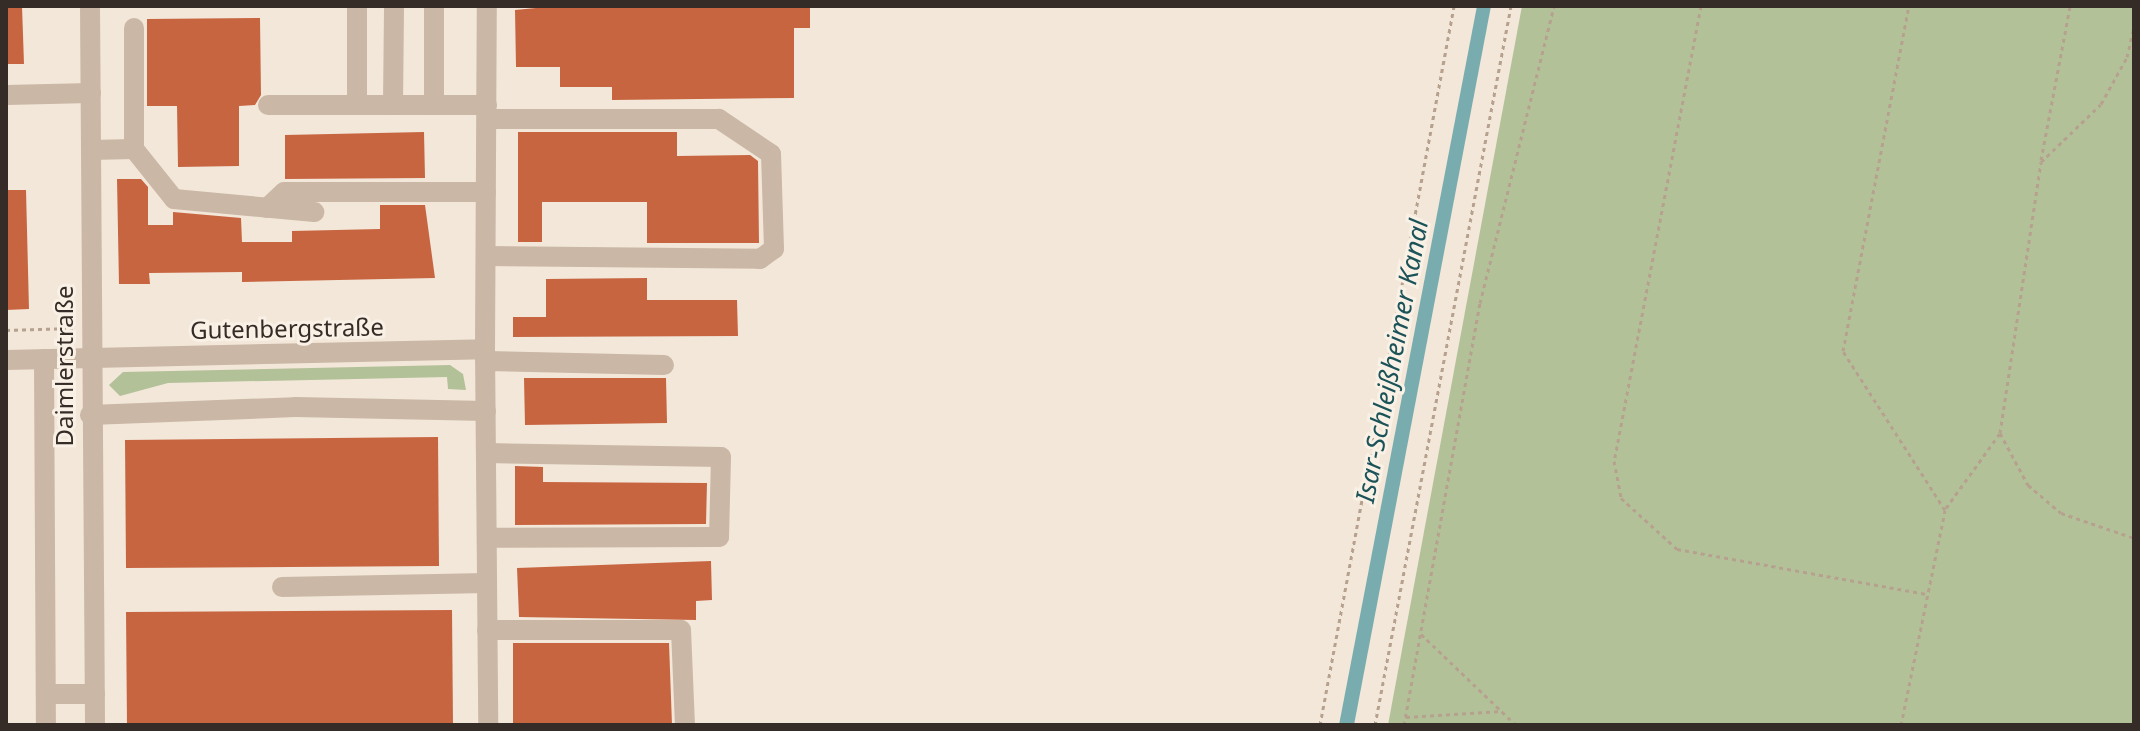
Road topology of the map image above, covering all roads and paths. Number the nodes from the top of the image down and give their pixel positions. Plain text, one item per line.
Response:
1 (90, 6) edge
2 (394, 6) edge
3 (434, 6) edge
4 (487, 6) edge
5 (1454, 6) edge
6 (1511, 6) edge
7 (1554, 6) edge
8 (1701, 6) edge
9 (1909, 6) edge
10 (2070, 6) edge
11 (357, 7) edge
12 (2134, 26) edge
13 (134, 28) dead end
14 (91, 93) junction
15 (6, 95) edge
16 (357, 104) junction
17 (268, 105) dead end
18 (393, 105) junction
19 (434, 105) junction
20 (487, 112) junction
21 (134, 149) junction
22 (91, 150) junction
23 (2041, 162) junction
24 (486, 192) junction
25 (267, 208) junction
26 (314, 212) dead end
27 (486, 256) junction
28 (73, 328) dead end
29 (6, 330) edge
30 (486, 355) junction
31 (89, 358) junction
32 (44, 359) junction
33 (6, 360) edge
34 (664, 365) dead end
35 (486, 411) junction
36 (90, 415) junction
37 (2000, 433) junction
38 (486, 453) junction
39 (1945, 510) junction
40 (487, 538) junction
41 (2134, 538) edge
42 (487, 583) junction
43 (282, 587) dead end
44 (1928, 594) junction
45 (487, 630) junction
46 (1421, 634) junction
47 (46, 694) junction
48 (95, 694) junction
49 (1502, 711) junction
50 (1406, 717) junction
51 (46, 725) edge
52 (95, 725) edge
53 (488, 725) edge
54 (685, 725) edge
55 (1320, 725) edge
56 (1375, 725) edge
57 (1404, 725) edge
58 (1516, 725) edge
59 (1901, 725) edge

1 - 14 street, Daimlerstraße
2 - 18 street
3 - 19 street
4 - 20 street
5 - 55 path
6 - 56 path
7 - 46 path
8 - 44 path
9 - 39 path
10 - 23 path
11 - 16 street
12 - 23 path
13 - 21 street
14 - 15 street
14 - 22 street, Daimlerstraße
16 - 17 street
16 - 18 street
18 - 19 street
19 - 20 street
20 - 24 street
20 - 27 street
21 - 22 street
21 - 25 street
22 - 31 street, Daimlerstraße
23 - 37 path
24 - 25 street
24 - 27 street
25 - 26 street
27 - 30 street
28 - 29 path
30 - 31 street, Gutenbergstraße
30 - 34 street, Gutenbergstraße
30 - 35 street
31 - 32 street, Gutenbergstraße
31 - 36 street, Daimlerstraße
32 - 33 street, Gutenbergstraße
32 - 47 street
35 - 36 street
35 - 38 street
36 - 48 street, Daimlerstraße
37 - 39 path
37 - 41 path
38 - 40 street
38 - 40 street
39 - 44 path
40 - 42 street
42 - 43 street
42 - 45 street
44 - 59 path
45 - 53 street
45 - 54 street
46 - 49 path
46 - 50 path
47 - 48 street
47 - 51 street
48 - 52 street, Daimlerstraße
49 - 50 path
49 - 58 path
50 - 57 path

